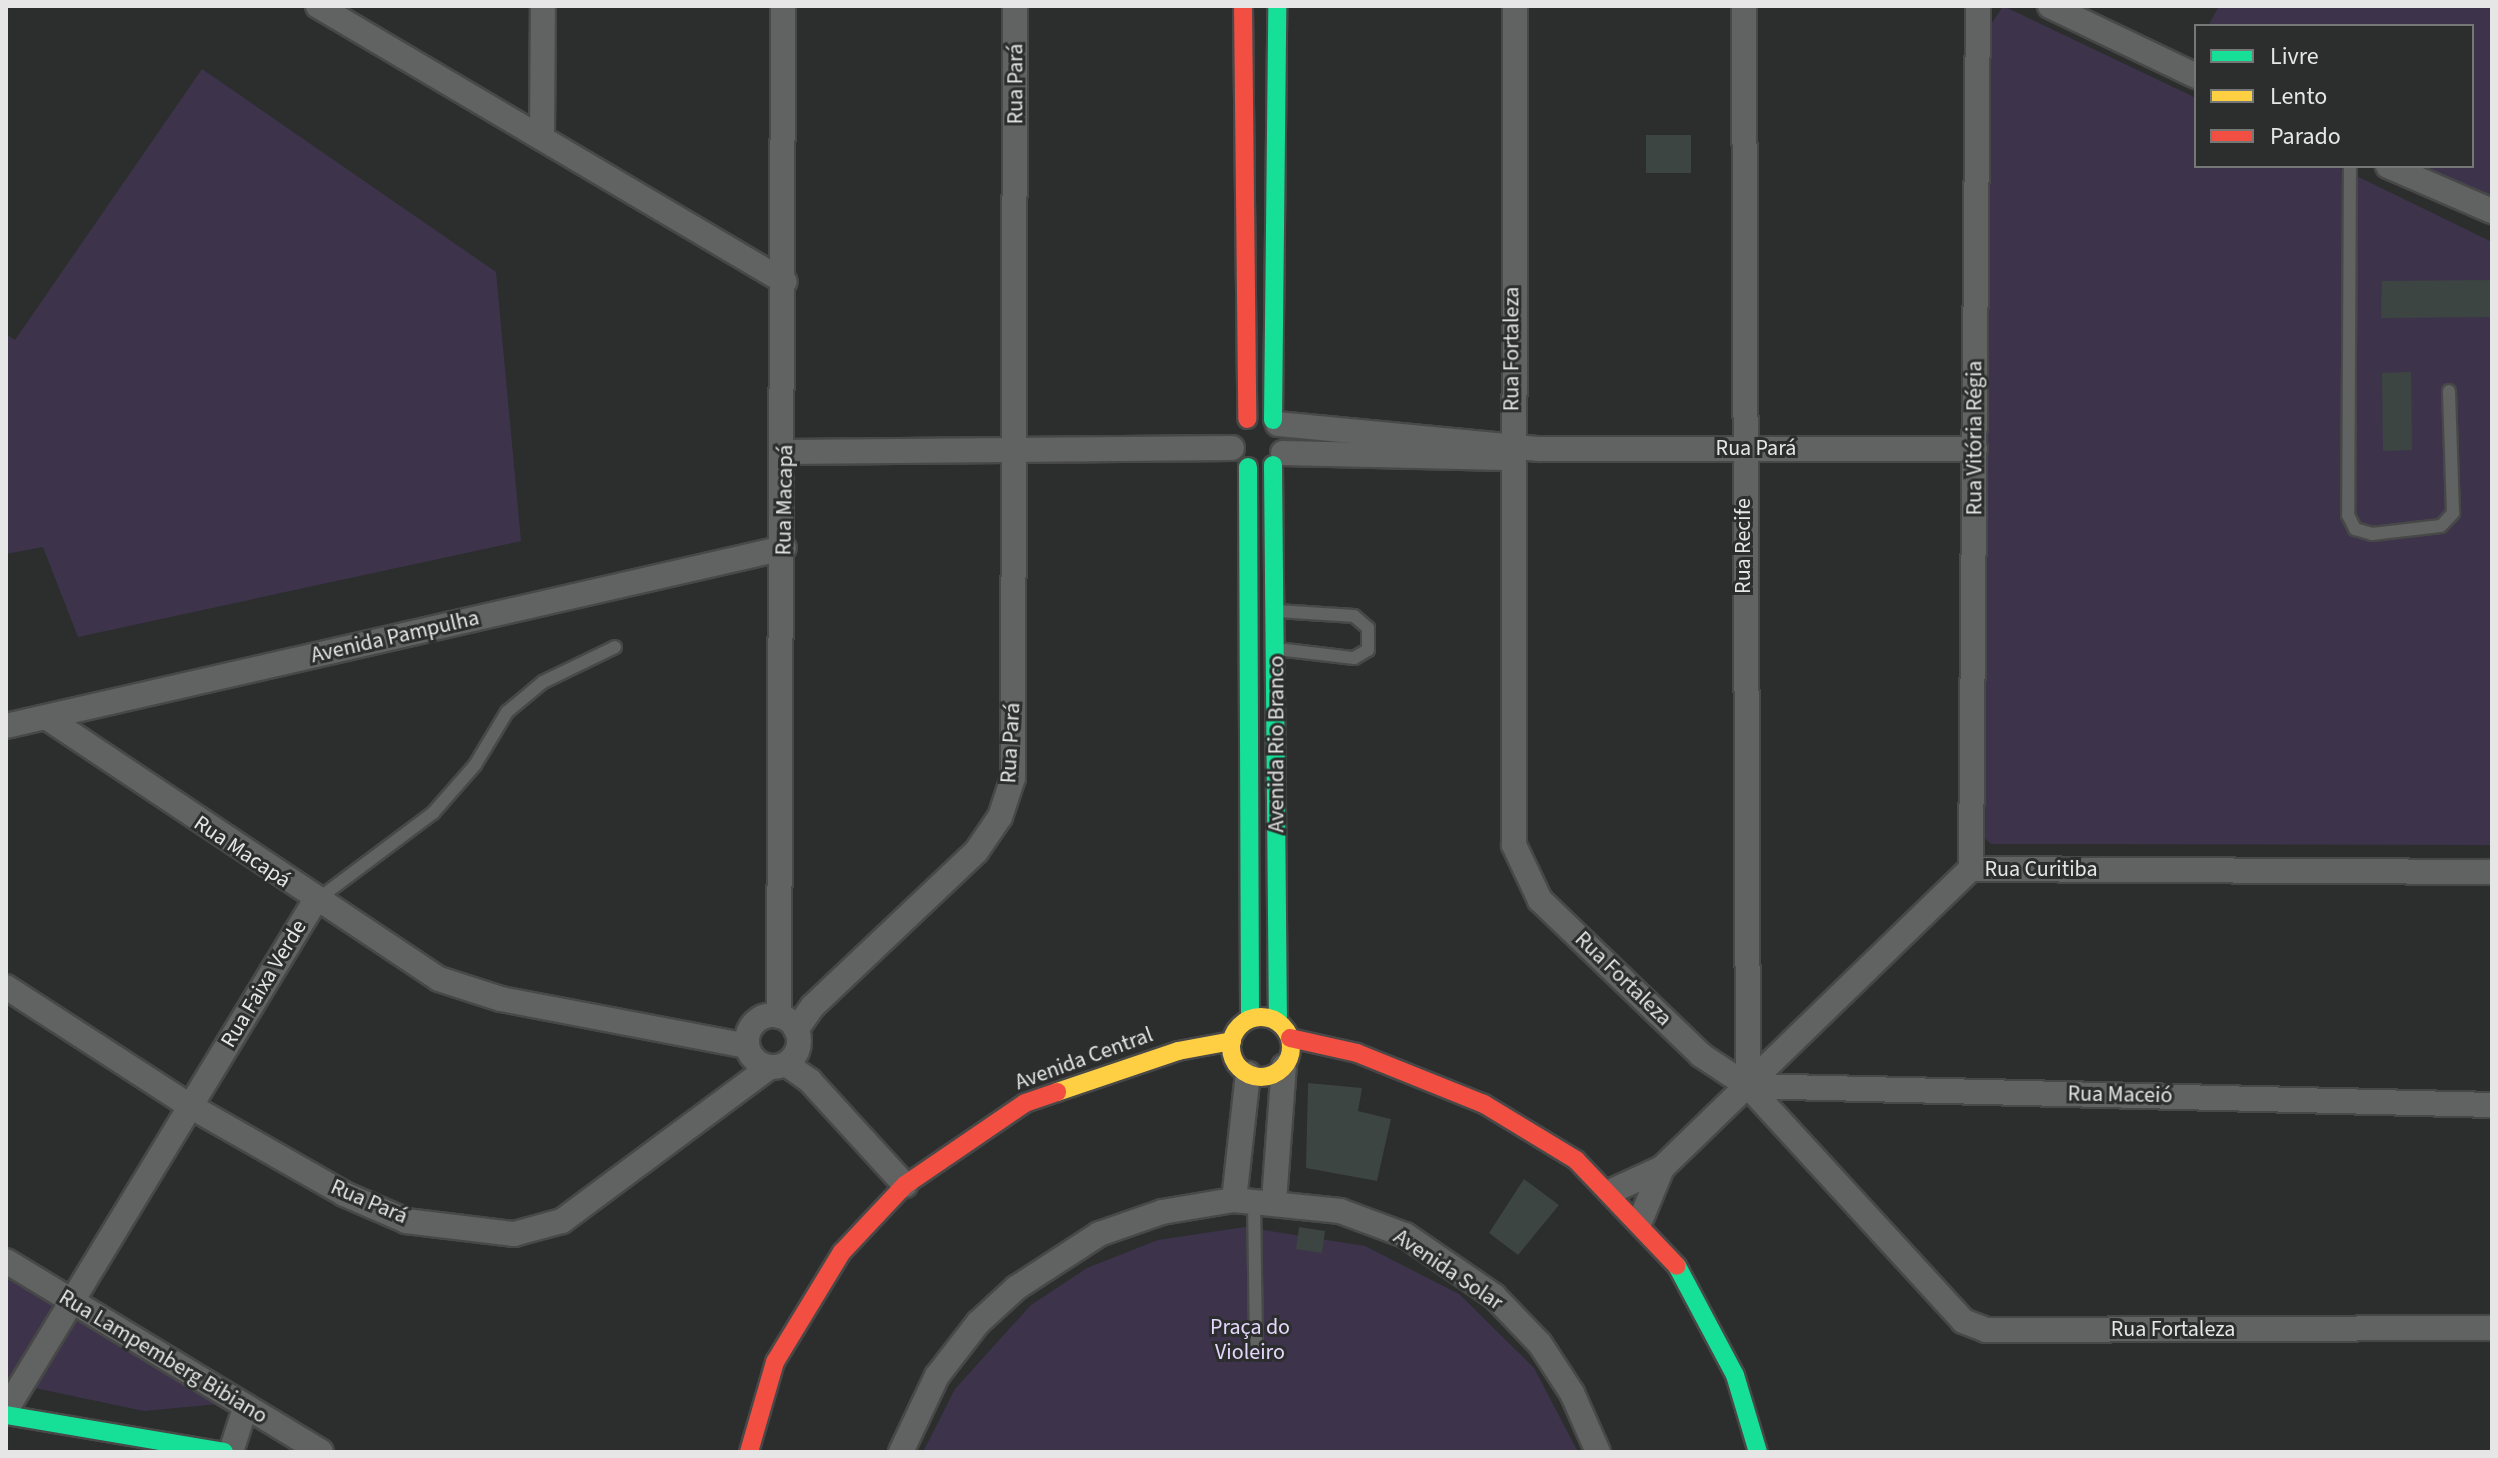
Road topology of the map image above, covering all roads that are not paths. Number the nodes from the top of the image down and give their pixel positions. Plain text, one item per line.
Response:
1 (318, 6) edge
2 (543, 6) edge
3 (783, 6) edge
4 (1015, 6) edge
5 (1243, 6) edge
6 (1277, 6) edge
7 (1515, 6) edge
8 (1744, 6) edge
9 (1978, 6) edge
10 (2050, 6) edge
11 (2194, 75) edge
12 (542, 138) junction
13 (2350, 168) edge
14 (2393, 168) edge
15 (2492, 211) edge
16 (785, 282) junction
17 (2449, 391) dead end
18 (1247, 419) junction
19 (1276, 422) junction
20 (1323, 440) junction
21 (1232, 448) junction
22 (1743, 449) junction
23 (1975, 449) junction
24 (1016, 450) junction
25 (1512, 450) junction
26 (786, 452) junction
27 (1278, 459) junction
28 (1248, 467) junction
29 (784, 548) junction
30 (1277, 611) junction
31 (615, 647) dead end
32 (1277, 649) junction
33 (46, 717) junction
34 (6, 726) edge
35 (1971, 869) junction
36 (2492, 872) edge
37 (315, 901) junction
38 (6, 987) edge
39 (1250, 1019) junction
40 (1278, 1022) junction
41 (769, 1036) junction
42 (1290, 1038) junction
43 (1232, 1041) junction
44 (1284, 1066) junction
45 (1248, 1074) junction
46 (1748, 1086) junction
47 (2492, 1105) edge
48 (190, 1106) junction
49 (1662, 1168) junction
50 (905, 1185) junction
51 (1612, 1191) junction
52 (1254, 1200) junction
53 (1641, 1219) junction
54 (6, 1261) edge
55 (70, 1300) junction
56 (2492, 1328) edge
57 (1256, 1342) dead end
58 (245, 1408) junction
59 (6, 1413) edge
60 (224, 1452) edge
61 (231, 1452) edge
62 (321, 1452) edge
63 (749, 1452) edge
64 (901, 1452) edge
65 (1598, 1452) edge
66 (1758, 1452) edge

1 - 12 street
2 - 12 street
3 - 16 street, Rua Macapá
4 - 24 street, Rua Pará
5 - 18 street
6 - 19 street
7 - 25 street, Rua Fortaleza
8 - 22 street, Rua Recife
9 - 23 street, Rua Vitória Régia
10 - 11 street
12 - 16 street
13 - 17 lane
14 - 15 street
16 - 26 street, Rua Macapá
18 - 19 street
18 - 21 street
19 - 20 street, Rua Pará
19 - 27 street
20 - 25 street, Rua Pará
20 - 27 street, Rua Pará
21 - 24 street
21 - 28 street
22 - 23 street, Rua Pará
22 - 25 street, Rua Pará
22 - 46 street, Rua Recife
23 - 35 street, Rua Vitória Régia
24 - 26 street
24 - 41 street, Rua Pará
25 - 46 street, Rua Fortaleza
26 - 29 street, Rua Macapá
27 - 28 street
27 - 30 street, Avenida Rio Branco
28 - 39 street, Avenida Rio Branco
29 - 33 street, Avenida Pampulha
29 - 41 street, Rua Macapá
30 - 32 street, Avenida Rio Branco
30 - 32 lane
31 - 37 lane, Rua Faixa Verde
32 - 40 street, Avenida Rio Branco
33 - 34 street, Avenida Pampulha
33 - 37 street, Rua Macapá
35 - 36 street, Rua Curitiba
35 - 46 street, Rua Curitiba
37 - 41 street, Rua Macapá
37 - 48 street, Rua Faixa Verde
38 - 48 street, Rua Pará
39 - 40 street
39 - 43 street
40 - 42 street
41 - 48 street, Rua Pará
41 - 50 street, Rua Macapá
42 - 44 street
42 - 51 street
43 - 45 street
43 - 50 street, Avenida Central
44 - 45 street
44 - 52 street
45 - 52 street
46 - 47 street, Rua Maceió
46 - 49 street, Rua Curitiba
46 - 56 street, Rua Fortaleza
48 - 55 street, Rua Faixa Verde
49 - 51 street, Rua Curitiba
49 - 53 street, Rua Curitiba
50 - 63 street, Avenida Central
51 - 53 street
52 - 57 lane
52 - 64 street, Avenida Solar
52 - 65 street, Avenida Solar
53 - 66 street
54 - 55 street, Rua Lampemberg Bibiano
55 - 58 street, Rua Lampemberg Bibiano
55 - 59 street, Rua Faixa Verde
58 - 61 street
58 - 62 street, Rua Lampemberg Bibiano
59 - 60 street

